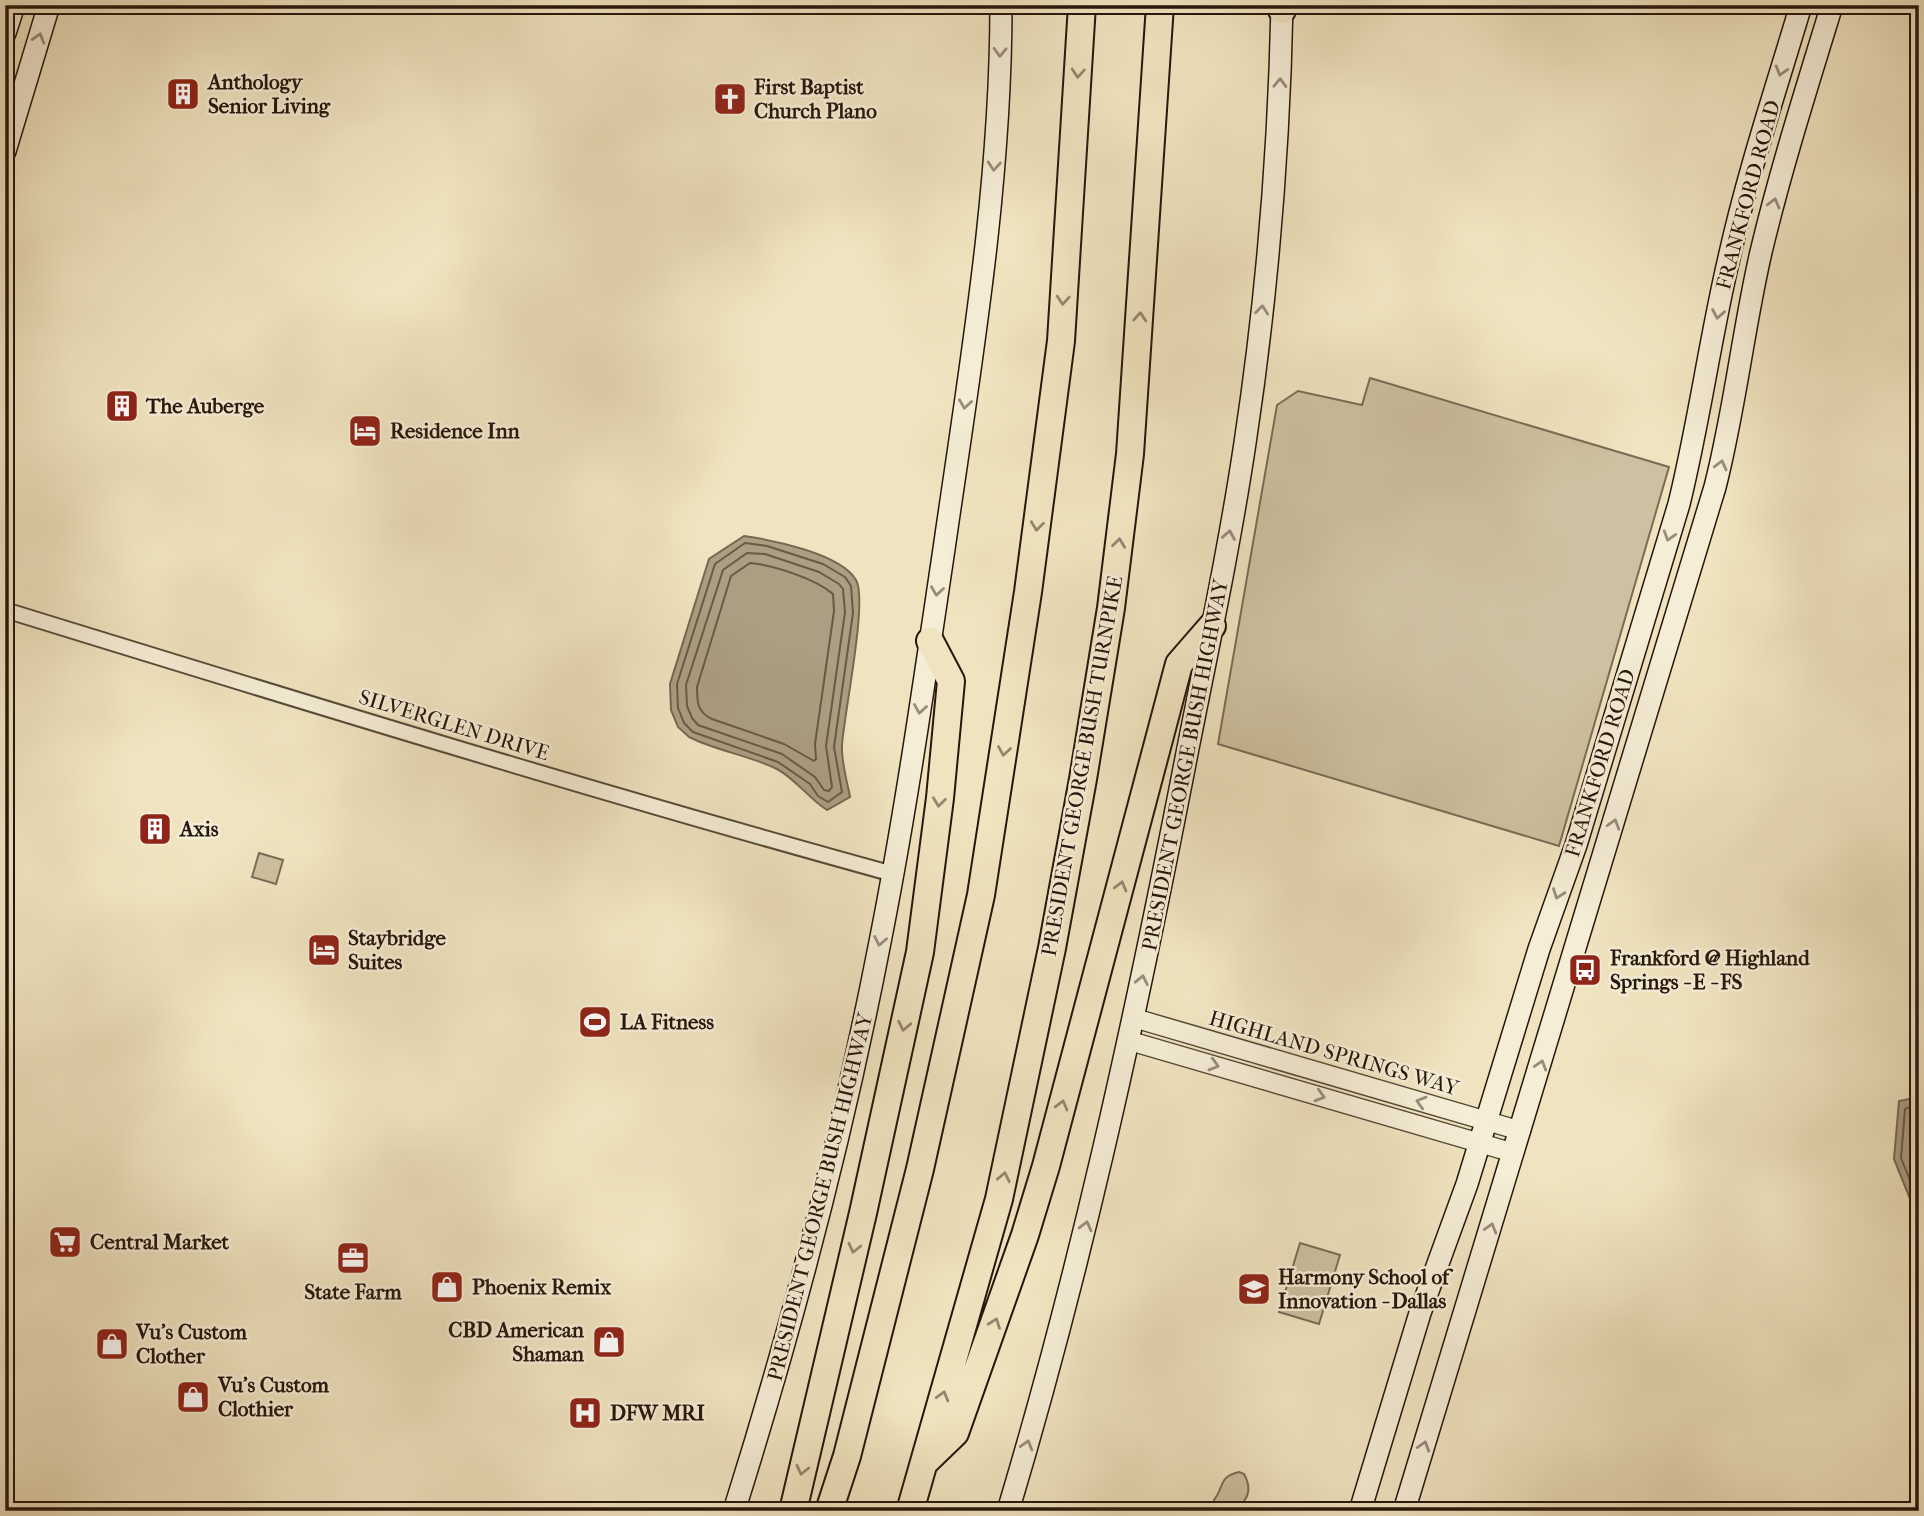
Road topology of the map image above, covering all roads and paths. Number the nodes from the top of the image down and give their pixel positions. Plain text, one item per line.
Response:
1 (14, 5) edge
2 (49, 5) edge
3 (1001, 5) edge
4 (1082, 5) edge
5 (1160, 5) edge
6 (1801, 5) edge
7 (1832, 5) edge
8 (1281, 7) edge
9 (5, 33) edge
10 (1761, 138) junction
11 (1789, 147) junction
12 (5, 151) edge
13 (5, 610) edge
14 (1212, 626) junction
15 (930, 641) junction
16 (893, 874) junction
17 (1135, 1018) junction
18 (1130, 1041) junction
19 (1487, 1121) junction
20 (1521, 1131) junction
21 (1480, 1143) junction
22 (1514, 1153) junction
23 (925, 1462) junction
24 (734, 1511) edge
25 (793, 1511) edge
26 (829, 1511) edge
27 (910, 1511) edge
28 (1008, 1511) edge
29 (1360, 1511) edge
30 (1404, 1511) edge

1 - 9 main road
12 -> 2 main road
3 -> 15 main road, PRESIDENT GEORGE BUSH HIGHWAY
4 -> 26 highway
23 -> 5 highway, PRESIDENT GEORGE BUSH TURNPIKE
6 -> 10 main road, FRANKFORD ROAD
7 - 11 main road, FRANKFORD ROAD
14 -> 8 main road, PRESIDENT GEORGE BUSH HIGHWAY
10 - 11 main road
10 -> 19 main road, FRANKFORD ROAD
20 -> 11 main road, FRANKFORD ROAD
13 - 16 street, SILVERGLEN DRIVE
17 -> 14 main road, PRESIDENT GEORGE BUSH HIGHWAY
23 -> 14 highway
15 -> 16 main road, PRESIDENT GEORGE BUSH HIGHWAY
15 -> 25 highway
16 -> 24 main road, PRESIDENT GEORGE BUSH HIGHWAY
17 - 18 main road, PRESIDENT GEORGE BUSH HIGHWAY
19 -> 17 street, HIGHLAND SPRINGS WAY
18 -> 21 street
28 -> 18 main road, PRESIDENT GEORGE BUSH HIGHWAY
19 - 20 street, HIGHLAND SPRINGS WAY
19 - 21 main road, FRANKFORD ROAD
20 - 22 main road, FRANKFORD ROAD
21 - 22 street
21 - 29 main road, FRANKFORD ROAD
30 -> 22 main road, FRANKFORD ROAD
23 - 27 highway, PRESIDENT GEORGE BUSH TURNPIKE

